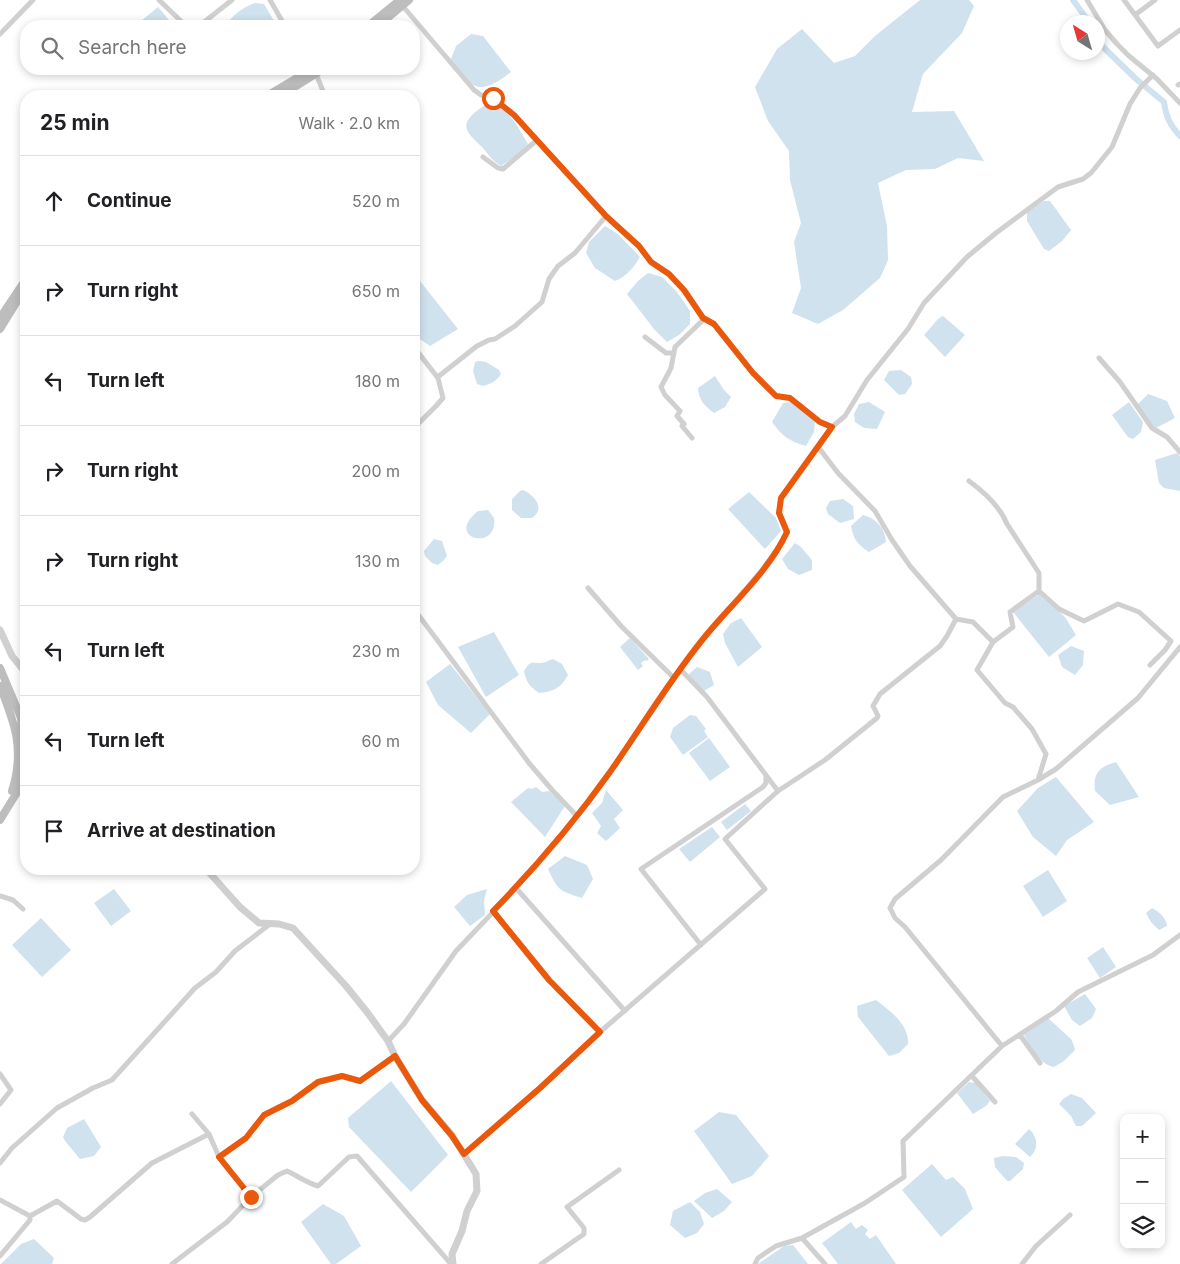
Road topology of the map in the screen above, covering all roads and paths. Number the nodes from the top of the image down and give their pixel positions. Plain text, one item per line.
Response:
1 (33, 0) edge
2 (159, 0) edge
3 (232, 0) edge
4 (270, 0) edge
5 (1087, 0) edge
6 (1124, 0) edge
7 (1155, 0) edge
8 (403, 2) edge
9 (1135, 15) junction
10 (180, 20) edge
11 (207, 20) edge
12 (281, 20) edge
13 (377, 20) edge
14 (384, 20) edge
15 (418, 20) edge
16 (420, 23) edge
17 (1180, 30) edge
18 (0, 34) edge
19 (306, 75) edge
20 (308, 75) edge
21 (317, 75) edge
22 (1153, 75) junction
23 (278, 90) edge
24 (288, 90) edge
25 (323, 90) edge
26 (1180, 104) edge
27 (537, 140) junction
28 (482, 157) dead end
29 (606, 216) junction
30 (20, 288) edge
31 (20, 297) edge
32 (0, 318) edge
33 (703, 318) junction
34 (0, 329) edge
35 (646, 337) dead end
36 (674, 353) junction
37 (420, 355) edge
38 (1099, 358) dead end
39 (438, 378) junction
40 (420, 422) edge
41 (832, 427) junction
42 (692, 438) dead end
43 (819, 448) junction
44 (1180, 452) edge
45 (969, 481) dead end
46 (588, 588) dead end
47 (1039, 591) junction
48 (420, 617) edge
49 (956, 619) junction
50 (0, 630) edge
51 (993, 642) junction
52 (1180, 647) edge
53 (1150, 665) dead end
54 (20, 666) edge
55 (0, 668) edge
56 (681, 670) junction
57 (674, 678) junction
58 (0, 686) edge
59 (20, 716) edge
60 (20, 773) edge
61 (766, 776) junction
62 (1038, 780) junction
63 (20, 783) edge
64 (20, 784) edge
65 (778, 791) junction
66 (0, 812) edge
67 (577, 816) junction
68 (0, 820) edge
69 (212, 875) edge
70 (516, 888) junction
71 (0, 896) edge
72 (23, 910) dead end
73 (493, 911) junction
74 (270, 924) junction
75 (1180, 935) edge
76 (701, 945) junction
77 (624, 1011) junction
78 (600, 1032) junction
79 (1020, 1035) junction
80 (390, 1039) dead end
81 (1002, 1046) junction
82 (395, 1056) junction
83 (1040, 1063) dead end
84 (0, 1074) edge
85 (972, 1076) junction
86 (6, 1082) junction
87 (0, 1085) edge
88 (995, 1102) dead end
89 (0, 1104) edge
90 (192, 1114) dead end
91 (209, 1134) junction
92 (464, 1154) junction
93 (219, 1157) junction
94 (0, 1163) edge
95 (620, 1170) dead end
96 (251, 1197) junction
97 (0, 1200) edge
98 (1070, 1215) dead end
99 (30, 1216) junction
100 (802, 1238) junction
101 (0, 1256) edge
102 (172, 1264) edge
103 (452, 1264) edge
104 (541, 1264) edge
105 (755, 1264) edge
106 (825, 1264) edge
107 (1022, 1264) edge

1 - 18 street
2 - 10 street
3 - 11 street
4 - 12 street
5 - 22 street
6 - 9 street
7 - 9 street
8 - 13 main road
8 - 14 main road
8 - 15 street
9 - 17 street
16 - 27 street
19 - 23 main road
20 - 24 main road
21 - 25 street
22 - 26 street
22 - 41 street
27 - 28 street
27 - 29 street
29 - 33 street
29 - 39 street
30 - 32 main road
31 - 34 main road
33 - 36 street
33 - 41 street
35 - 36 street
36 - 42 street
37 - 39 street
38 - 44 street
39 - 40 street
41 - 43 street
43 - 49 street
43 - 56 street
45 - 47 street
46 - 57 street
47 - 51 street
47 - 53 street
48 - 67 street
49 - 51 street
49 - 65 street
50 - 54 street
51 - 62 street
52 - 62 street
55 - 59 main road
56 - 57 street
56 - 61 street
57 - 67 street
58 - 60 main road
61 - 65 street
61 - 76 street
62 - 81 street
63 - 66 main road
64 - 68 main road
65 - 76 street
67 - 70 street
69 - 74 street
70 - 73 street
70 - 77 street
71 - 72 street
73 - 78 street
73 - 80 street
74 - 82 street
74 - 94 street
75 - 79 street
76 - 77 street
77 - 78 street
78 - 92 street
79 - 81 street
79 - 83 street
81 - 85 street
82 - 92 street
82 - 93 street
84 - 86 street
85 - 88 street
85 - 100 street
86 - 87 street
86 - 89 street
90 - 91 street
91 - 93 street
91 - 99 street
92 - 103 street
93 - 96 street
95 - 104 street
96 - 102 street
96 - 103 street
97 - 99 street
98 - 107 street
99 - 101 street
100 - 105 street
100 - 106 street

